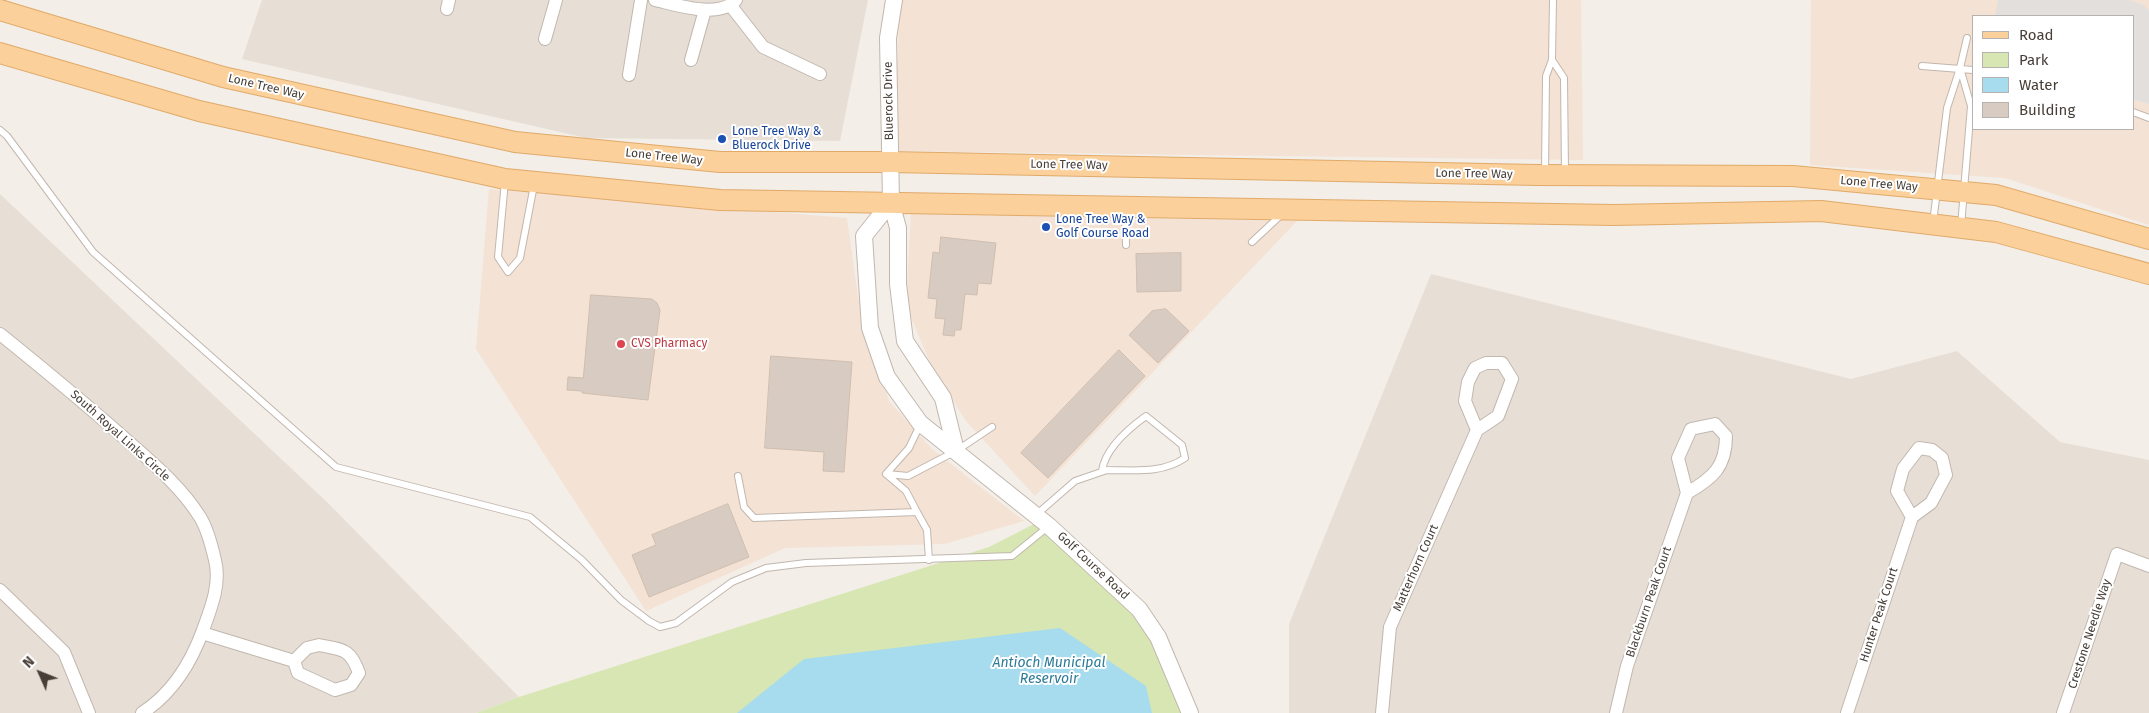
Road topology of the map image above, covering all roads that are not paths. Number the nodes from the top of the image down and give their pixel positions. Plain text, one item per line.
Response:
1 (556, 0) edge
2 (641, 0) edge
3 (894, 0) edge
4 (1553, 0) edge
5 (660, 1) edge
6 (734, 3) edge
7 (0, 10) edge
8 (705, 10) junction
9 (1967, 38) dead end
10 (545, 39) dead end
11 (0, 53) edge
12 (691, 60) dead end
13 (1552, 60) junction
14 (1922, 66) dead end
15 (1960, 68) junction
16 (1972, 70) edge
17 (820, 74) dead end
18 (629, 75) dead end
19 (2134, 112) edge
20 (2149, 118) edge
21 (0, 130) edge
22 (890, 162) junction
23 (1545, 175) junction
24 (1565, 175) junction
25 (505, 179) junction
26 (535, 181) junction
27 (1937, 189) junction
28 (1964, 192) junction
29 (891, 202) junction
30 (1124, 206) junction
31 (1288, 209) junction
32 (1933, 224) junction
33 (1961, 228) junction
34 (2149, 239) edge
35 (1252, 242) dead end
36 (1126, 245) dead end
37 (2149, 274) edge
38 (0, 334) edge
39 (920, 424) junction
40 (992, 427) dead end
41 (1477, 430) junction
42 (956, 451) junction
43 (1102, 472) junction
44 (886, 474) junction
45 (738, 476) dead end
46 (1688, 493) junction
47 (917, 512) junction
48 (1036, 515) junction
49 (1912, 517) junction
50 (1049, 526) junction
51 (929, 560) junction
52 (2149, 566) edge
53 (0, 590) edge
54 (202, 633) junction
55 (294, 661) junction
56 (89, 713) edge
57 (142, 713) edge
58 (1190, 713) edge
59 (1382, 713) edge
60 (1616, 713) edge
61 (1847, 713) edge
62 (2064, 713) edge

1 - 10 street
2 - 18 street
3 - 22 street, Bluerock Drive
4 - 13 lane
5 - 8 street
6 - 8 street
6 - 17 street
7 - 22 main road, Lone Tree Way
8 - 12 street
9 - 15 lane
11 - 25 main road
13 - 23 lane
13 - 24 lane
14 - 15 lane
15 - 16 lane
15 - 27 lane
15 - 28 lane
19 - 20 lane
21 - 51 lane
22 - 23 main road, Lone Tree Way
22 - 29 street, Bluerock Drive
23 - 24 main road, Lone Tree Way
24 - 27 main road, Lone Tree Way
25 - 26 main road
25 - 26 lane
26 - 29 main road
27 - 28 main road, Lone Tree Way
27 - 32 lane
28 - 33 lane
28 - 34 main road, Lone Tree Way
29 - 30 main road
29 - 39 street, Golf Course Road
29 - 42 street
30 - 31 main road
30 - 36 lane
31 - 32 main road
31 - 35 lane
32 - 33 main road
33 - 37 main road
38 - 54 street, South Royal Links Circle
39 - 42 street, Golf Course Road
39 - 44 lane
40 - 42 lane
41 - 41 street
41 - 59 street, Matterhorn Court
42 - 44 lane
42 - 48 street, Golf Course Road
43 - 43 lane
43 - 48 lane
44 - 47 lane
45 - 47 lane
46 - 46 street
46 - 60 street, Blackburn Peak Court
47 - 51 lane
48 - 50 street, Golf Course Road
49 - 49 street
49 - 61 street, Hunter Peak Court
50 - 51 lane
50 - 58 street, Golf Course Road
52 - 62 street, Crestone Needle Way
53 - 56 street
54 - 55 street
54 - 57 street, South Royal Links Circle
55 - 55 street

